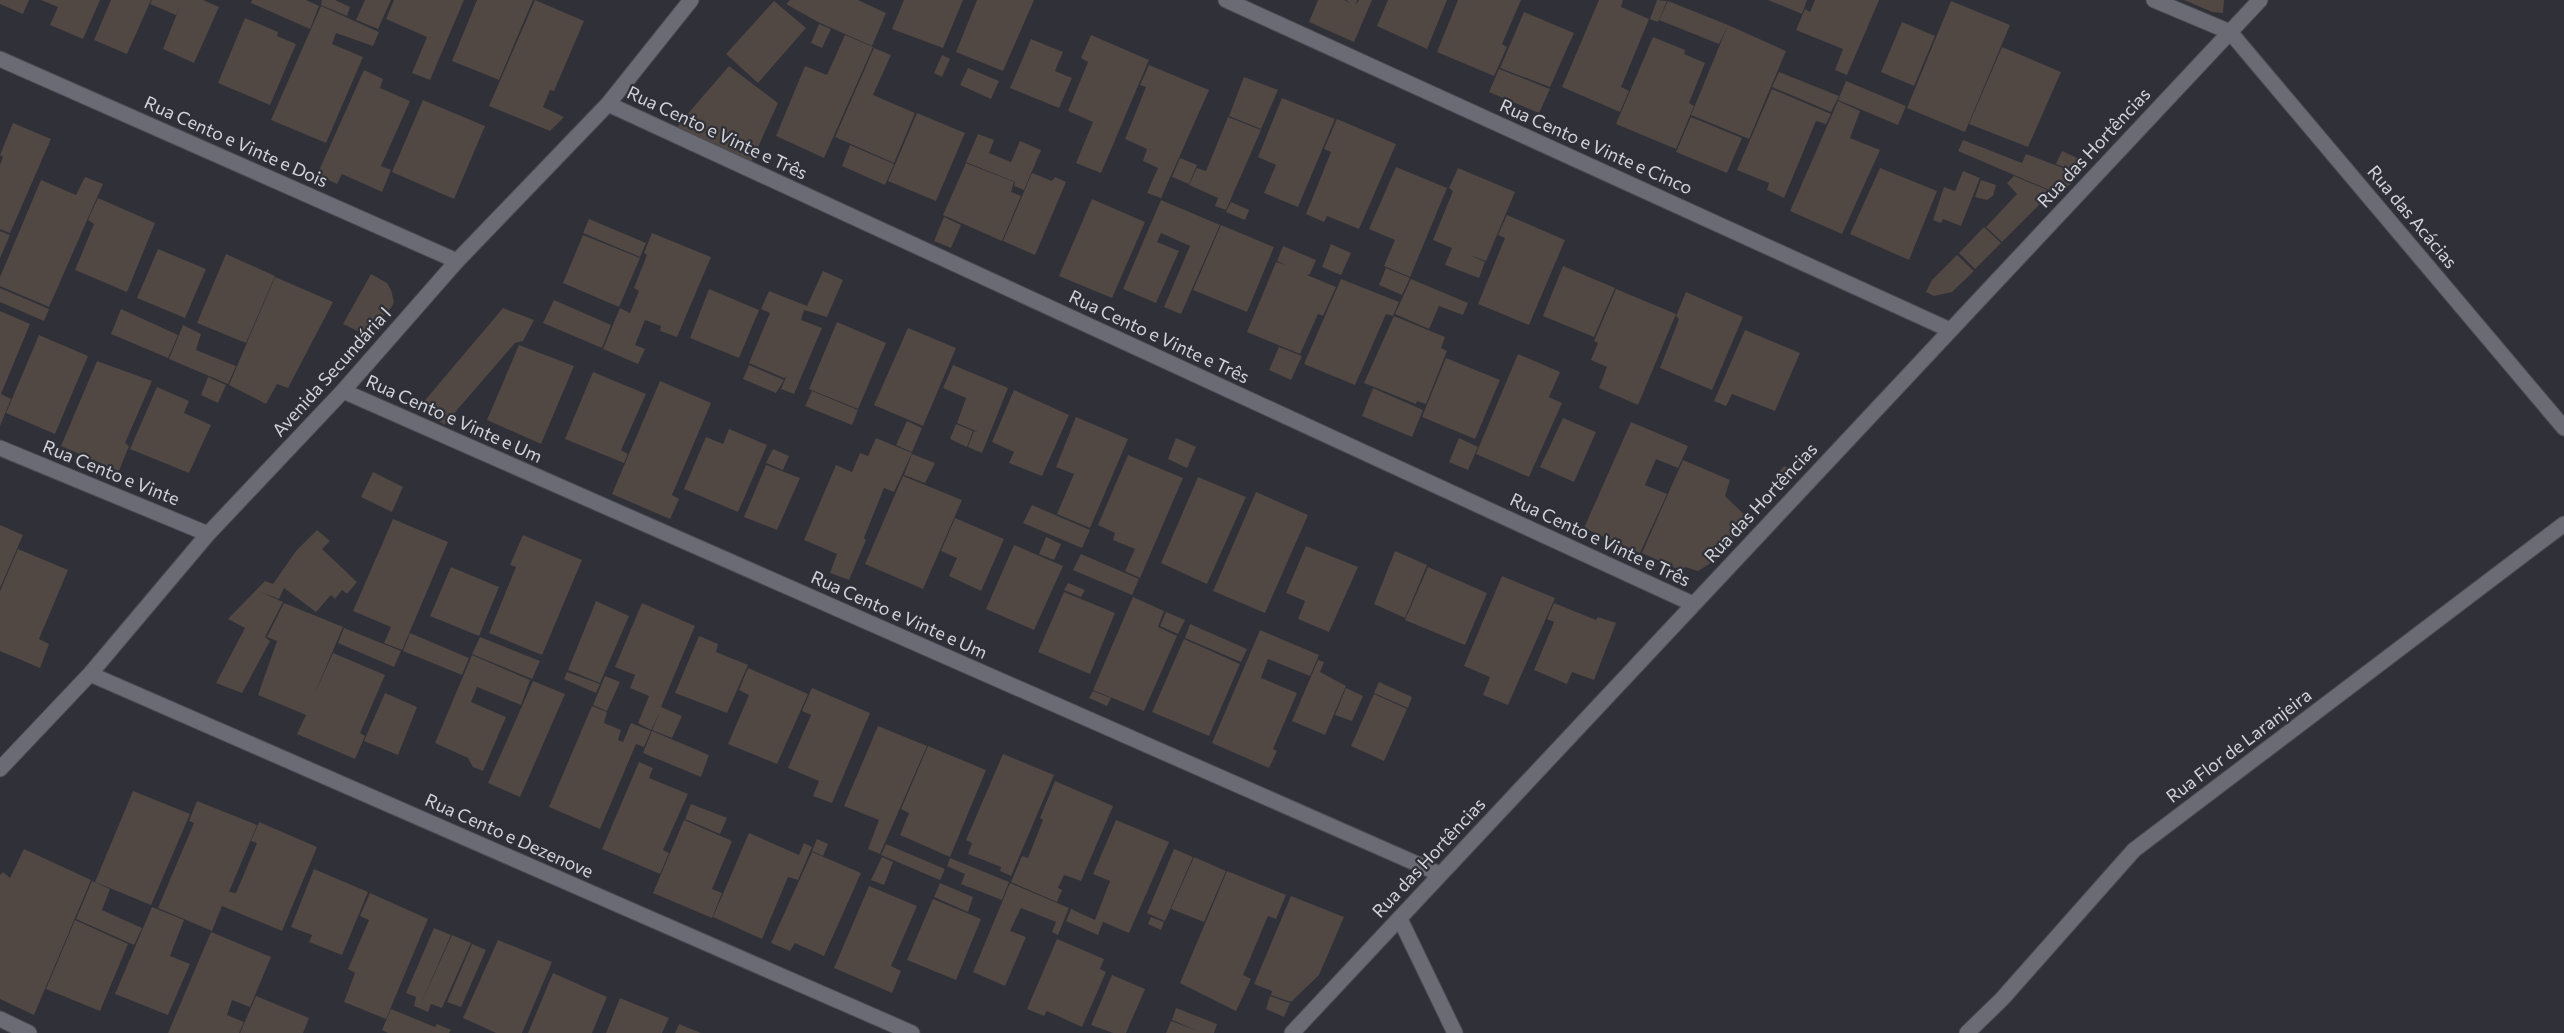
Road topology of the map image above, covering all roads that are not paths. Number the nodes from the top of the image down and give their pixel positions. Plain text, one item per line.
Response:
1 (691, 0) edge
2 (1226, 0) edge
3 (2154, 0) edge
4 (2260, 0) edge
5 (2230, 32) junction
6 (0, 59) edge
7 (608, 104) junction
8 (457, 261) junction
9 (1950, 330) junction
10 (343, 391) junction
11 (2564, 429) edge
12 (0, 448) edge
13 (2564, 524) edge
14 (208, 534) junction
15 (1693, 604) junction
16 (90, 674) junction
17 (0, 769) edge
18 (1440, 874) junction
19 (1400, 919) junction
20 (0, 1019) edge
21 (29, 1033) edge
22 (912, 1033) edge
23 (1292, 1033) edge
24 (1455, 1033) edge
25 (1967, 1033) edge

1 - 7 street, Avenida Secundária I
2 - 9 street, Rua Cento e Vinte e Cinco
3 - 5 street
4 - 5 street, Rua das Hortências
5 - 9 street, Rua das Hortências
5 - 11 street, Rua das Acácias
6 - 8 street, Rua Cento e Vinte e Dois
7 - 8 street, Avenida Secundária I
7 - 15 street, Rua Cento e Vinte e Três
8 - 10 street, Avenida Secundária I
9 - 15 street, Rua das Hortências
10 - 14 street, Avenida Secundária I
10 - 18 street, Rua Cento e Vinte e Um
12 - 14 street, Rua Cento e Vinte
13 - 25 street, Rua Flor de Laranjeira
14 - 16 street, Avenida Secundária I
15 - 18 street, Rua das Hortências
16 - 17 street, Avenida Secundária I
16 - 22 street, Rua Cento e Dezenove
18 - 19 street, Rua das Hortências
19 - 23 street, Rua das Hortências
19 - 24 street
20 - 21 street

